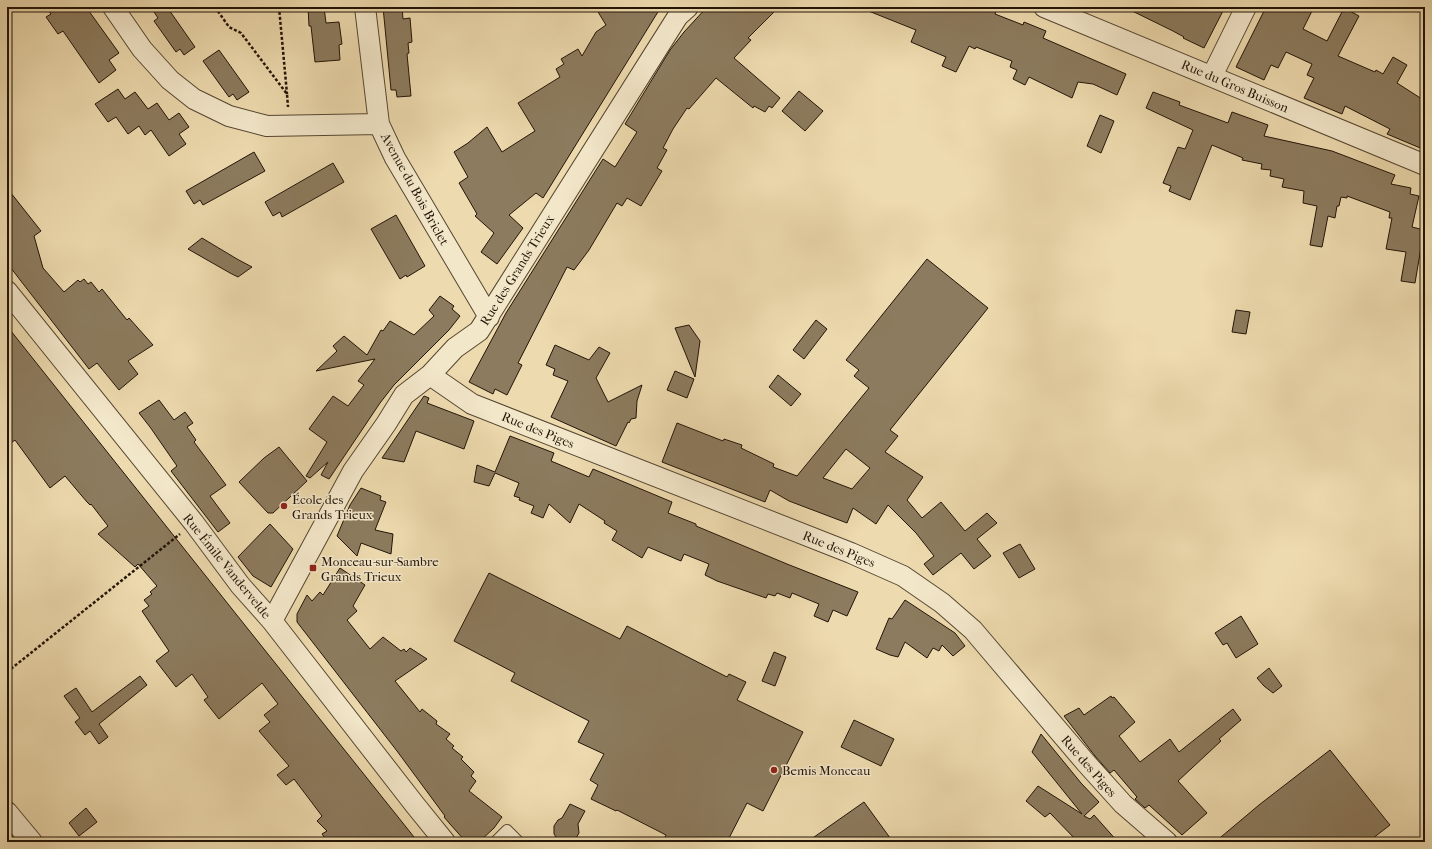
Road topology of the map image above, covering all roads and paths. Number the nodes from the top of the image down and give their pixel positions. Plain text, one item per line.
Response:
1 (113, 7) edge
2 (215, 7) edge
3 (279, 7) edge
4 (365, 7) edge
5 (688, 7) edge
6 (1044, 7) edge
7 (1246, 7) edge
8 (1212, 76) junction
9 (287, 94) junction
10 (379, 124) junction
11 (290, 126) junction
12 (1425, 165) edge
13 (7, 291) edge
14 (489, 317) junction
15 (430, 375) junction
16 (194, 523) junction
17 (272, 621) junction
18 (7, 672) edge
19 (7, 812) edge
20 (32, 842) edge
21 (444, 842) edge
22 (494, 842) edge
23 (519, 842) edge
24 (1167, 842) edge

1 - 11 street, Avenue du Bois Briclet
2 - 9 path
3 - 9 path
4 - 10 street
5 - 14 street, Rue des Grands Trieux
6 - 8 street, Rue du Gros Buisson
7 - 8 street
8 - 12 street, Rue du Gros Buisson
9 - 11 path
10 - 11 street, Avenue du Bois Briclet
10 - 14 street, Avenue du Bois Briclet
13 - 16 street, Rue Émile Vandervelde
14 - 15 street, Rue des Grands Trieux
15 - 17 street, Rue des Grands Trieux
15 - 24 street, Rue des Piges
16 - 17 street, Rue Émile Vandervelde
16 - 18 path
17 - 21 street, Rue Émile Vandervelde
19 - 20 street
22 - 23 lane

